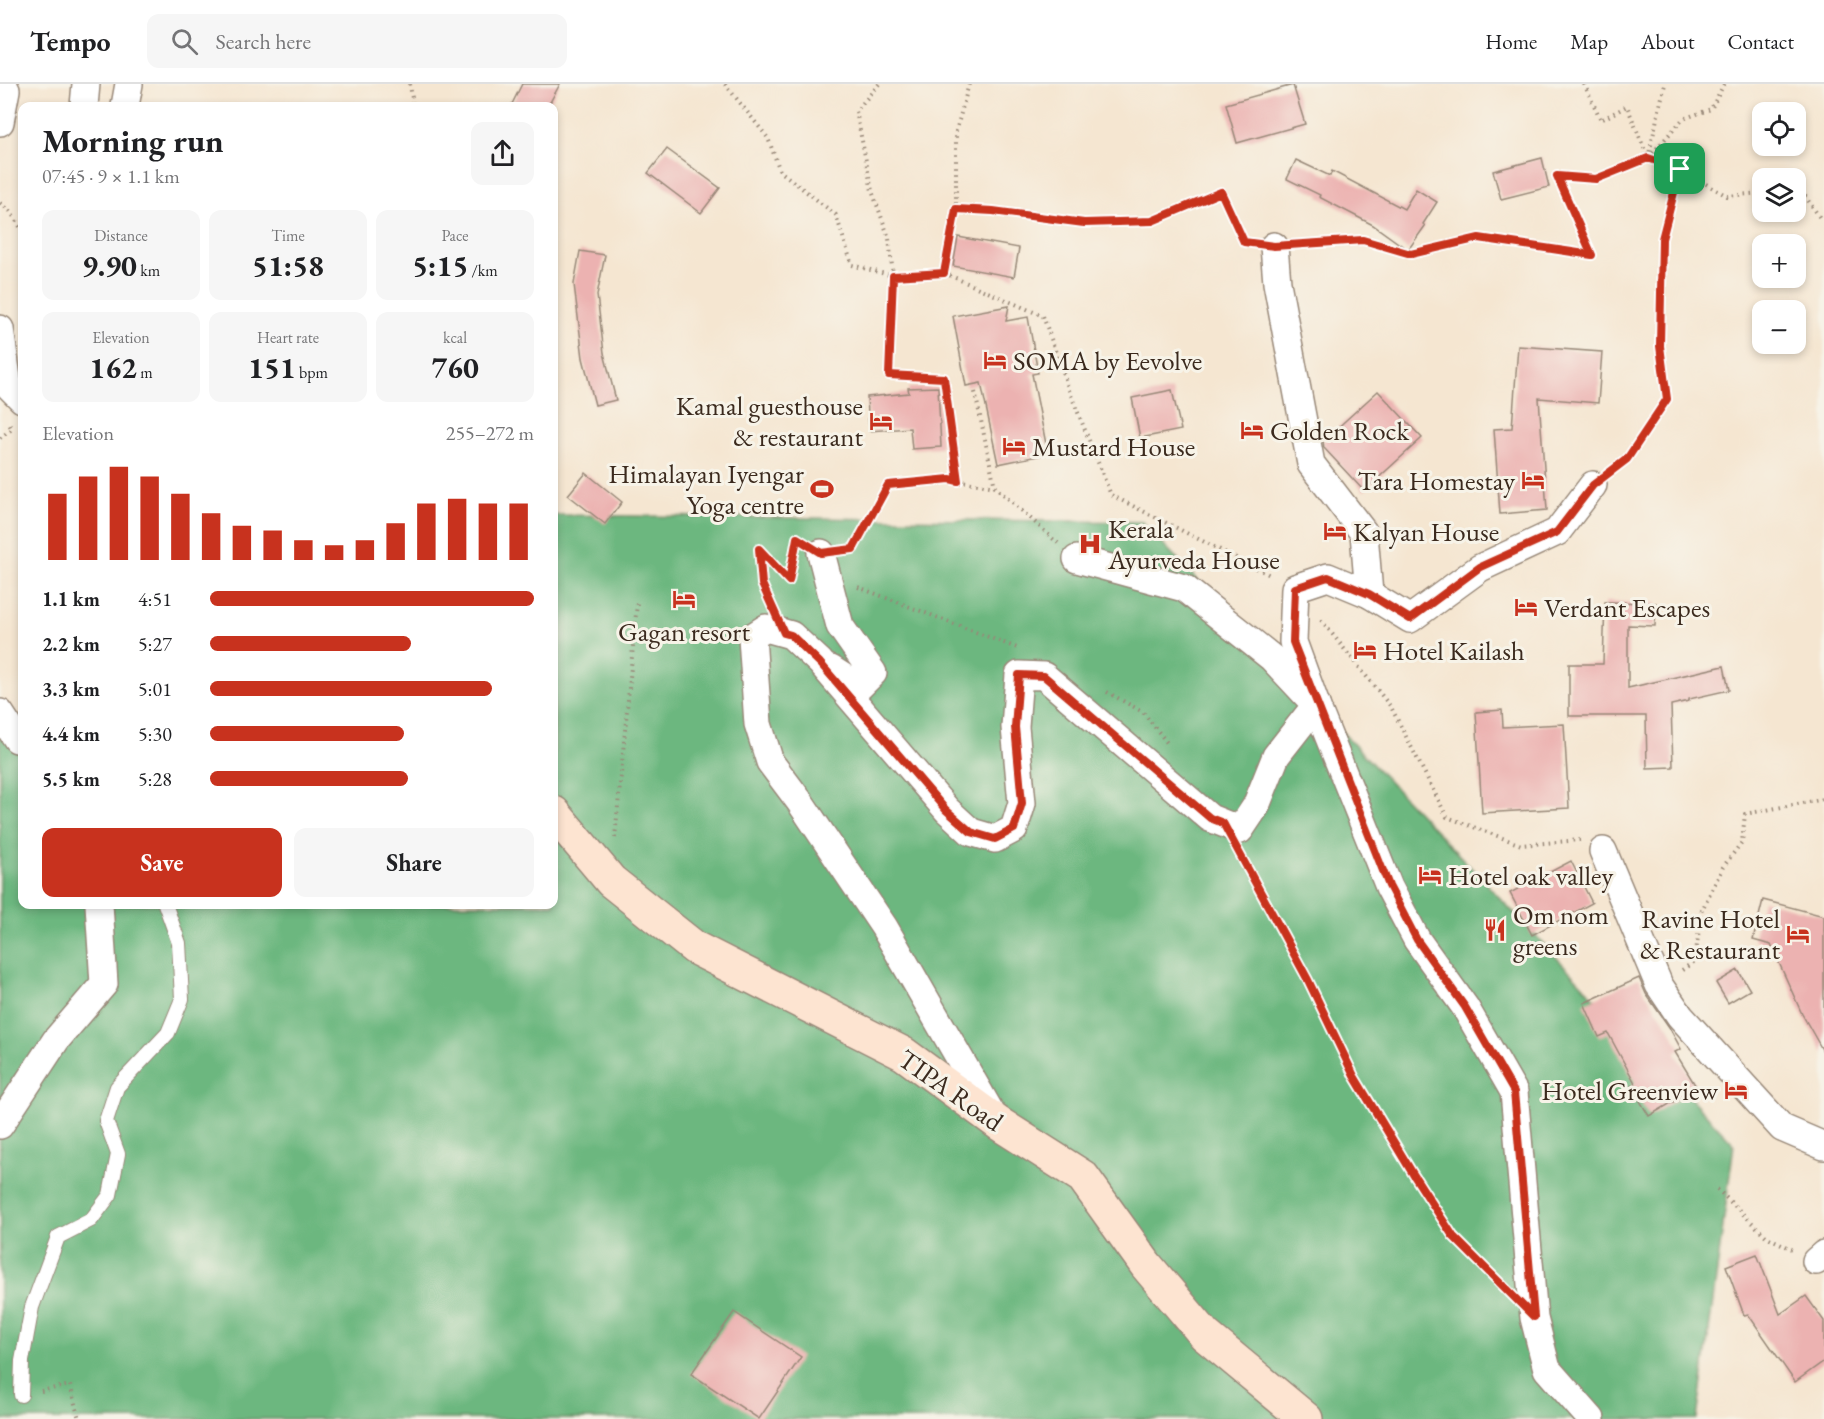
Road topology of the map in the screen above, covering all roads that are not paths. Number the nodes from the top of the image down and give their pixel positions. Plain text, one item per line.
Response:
1 (2, 84) edge
2 (86, 84) edge
3 (129, 84) edge
4 (84, 102) edge
5 (126, 102) edge
6 (0, 122) edge
7 (1274, 246) road end
8 (0, 329) edge
9 (14, 409) edge
10 (1593, 485) road end
11 (1077, 560) road end
12 (824, 564) road end
13 (1369, 594) junction
14 (820, 663) junction
15 (1316, 705) junction
16 (0, 713) edge
17 (18, 739) edge
18 (558, 818) edge
19 (1603, 851) road end
20 (99, 909) edge
21 (167, 909) edge
22 (998, 1123) junction
23 (0, 1125) edge
24 (1824, 1146) edge
25 (21, 1395) road end
26 (1306, 1419) edge
27 (1592, 1419) edge

1 - 6 street
2 - 4 street
3 - 5 street
7 - 13 street
8 - 9 street
10 - 13 street
11 - 15 street
12 - 14 street
13 - 15 street
14 - 15 street
14 - 22 street
15 - 27 street
16 - 17 street
18 - 22 street, TIPA Road
19 - 24 street
20 - 23 street
21 - 25 lane
22 - 26 street, TIPA Road

